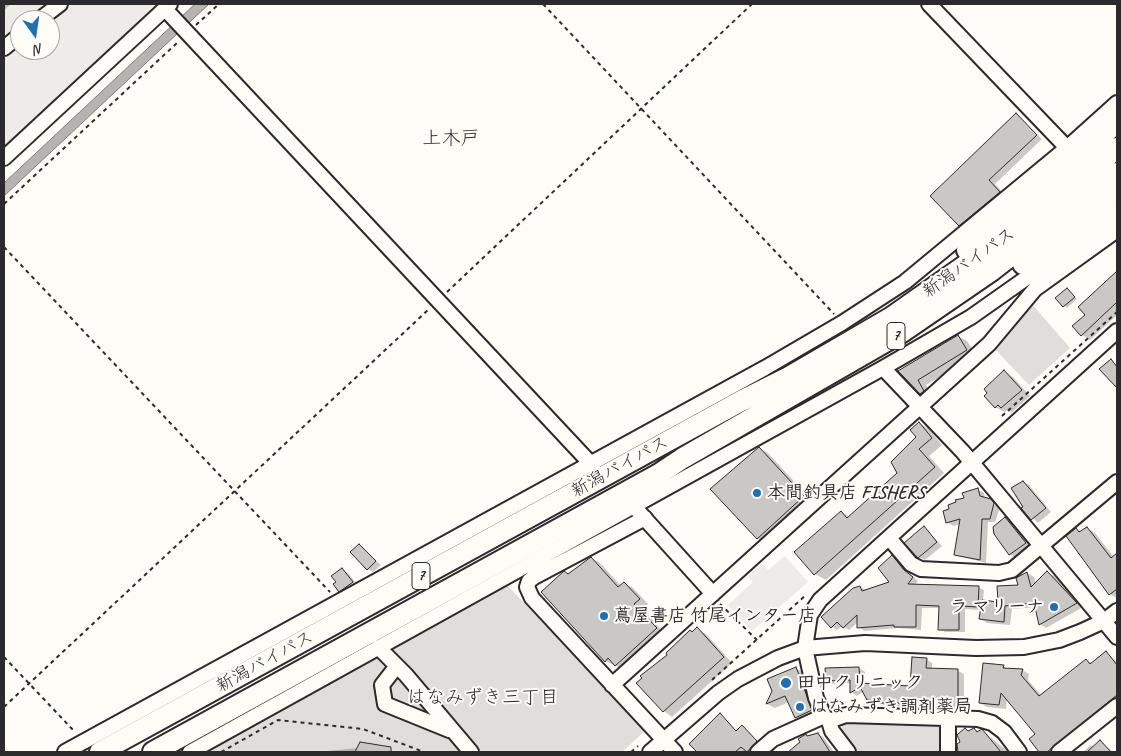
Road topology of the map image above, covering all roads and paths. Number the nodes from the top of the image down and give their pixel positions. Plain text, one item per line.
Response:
1 (219, 4) edge
2 (544, 4) edge
3 (752, 4) edge
4 (929, 4) edge
5 (169, 9) edge
6 (186, 32) junction
7 (1117, 103) edge
8 (641, 109) junction
9 (1117, 122) edge
10 (1117, 148) edge
11 (1069, 150) junction
12 (4, 158) edge
13 (1117, 173) edge
14 (4, 204) edge
15 (1117, 206) edge
16 (1117, 230) edge
17 (4, 247) edge
18 (439, 300) junction
19 (842, 323) junction
20 (1117, 331) edge
21 (882, 368) junction
22 (741, 401) junction
23 (918, 408) junction
24 (972, 463) junction
25 (591, 465) junction
26 (659, 474) junction
27 (1115, 489) edge
28 (234, 492) junction
29 (632, 505) junction
30 (644, 518) junction
31 (889, 538) junction
32 (1043, 546) junction
33 (713, 594) junction
34 (337, 602) junction
35 (1117, 611) edge
36 (1104, 622) junction
37 (1117, 637) edge
38 (757, 640) dead end
39 (378, 647) junction
40 (806, 648) junction
41 (4, 656) edge
42 (396, 667) junction
43 (29, 683) junction
44 (612, 685) junction
45 (1117, 706) edge
46 (4, 707) edge
47 (827, 718) junction
48 (948, 718) junction
49 (454, 732) junction
50 (664, 740) junction
51 (92, 747) edge
52 (65, 752) edge
53 (153, 752) edge
54 (190, 752) edge
55 (221, 752) edge
56 (424, 752) edge
57 (471, 752) edge
58 (650, 752) edge
59 (674, 752) edge
60 (760, 752) edge
61 (848, 752) edge
62 (948, 752) edge
63 (1019, 752) edge
64 (1059, 752) edge

1 - 6 path
2 - 8 path
3 - 8 path
4 - 11 street
5 - 6 street
5 - 12 street
6 - 14 path
6 - 18 street
7 - 11 street
8 - 18 path
8 - 19 path
9 - 22 highway
10 - 22 highway, 新潟バイパス / 7
11 - 19 street
13 - 26 highway, 新潟バイパス / 7
15 - 21 street
15 - 26 highway
16 - 23 street
17 - 28 path
18 - 25 street
18 - 28 path
19 - 25 street
20 - 24 street
21 - 23 street
21 - 29 street
22 - 51 highway, 新潟バイパス / 7
23 - 24 street
23 - 33 street
24 - 31 street
24 - 32 street
25 - 34 street
26 - 53 highway, 新潟バイパス / 7
27 - 32 street
28 - 34 path
28 - 43 path
29 - 30 street
29 - 39 street
30 - 33 street
30 - 44 street
31 - 32 street
31 - 40 street
32 - 36 street
33 - 38 path
33 - 44 street
34 - 51 street
35 - 36 street
36 - 37 street
36 - 40 street
39 - 42 street
39 - 54 street
40 - 47 street
40 - 50 street
41 - 43 path
42 - 49 street
42 - 49 street
43 - 46 path
43 - 51 path
44 - 50 street
45 - 64 street
47 - 48 street
47 - 60 street
47 - 61 street
48 - 62 street
48 - 63 street
49 - 57 street
50 - 58 street
50 - 59 street
51 - 52 street
55 - 56 path

